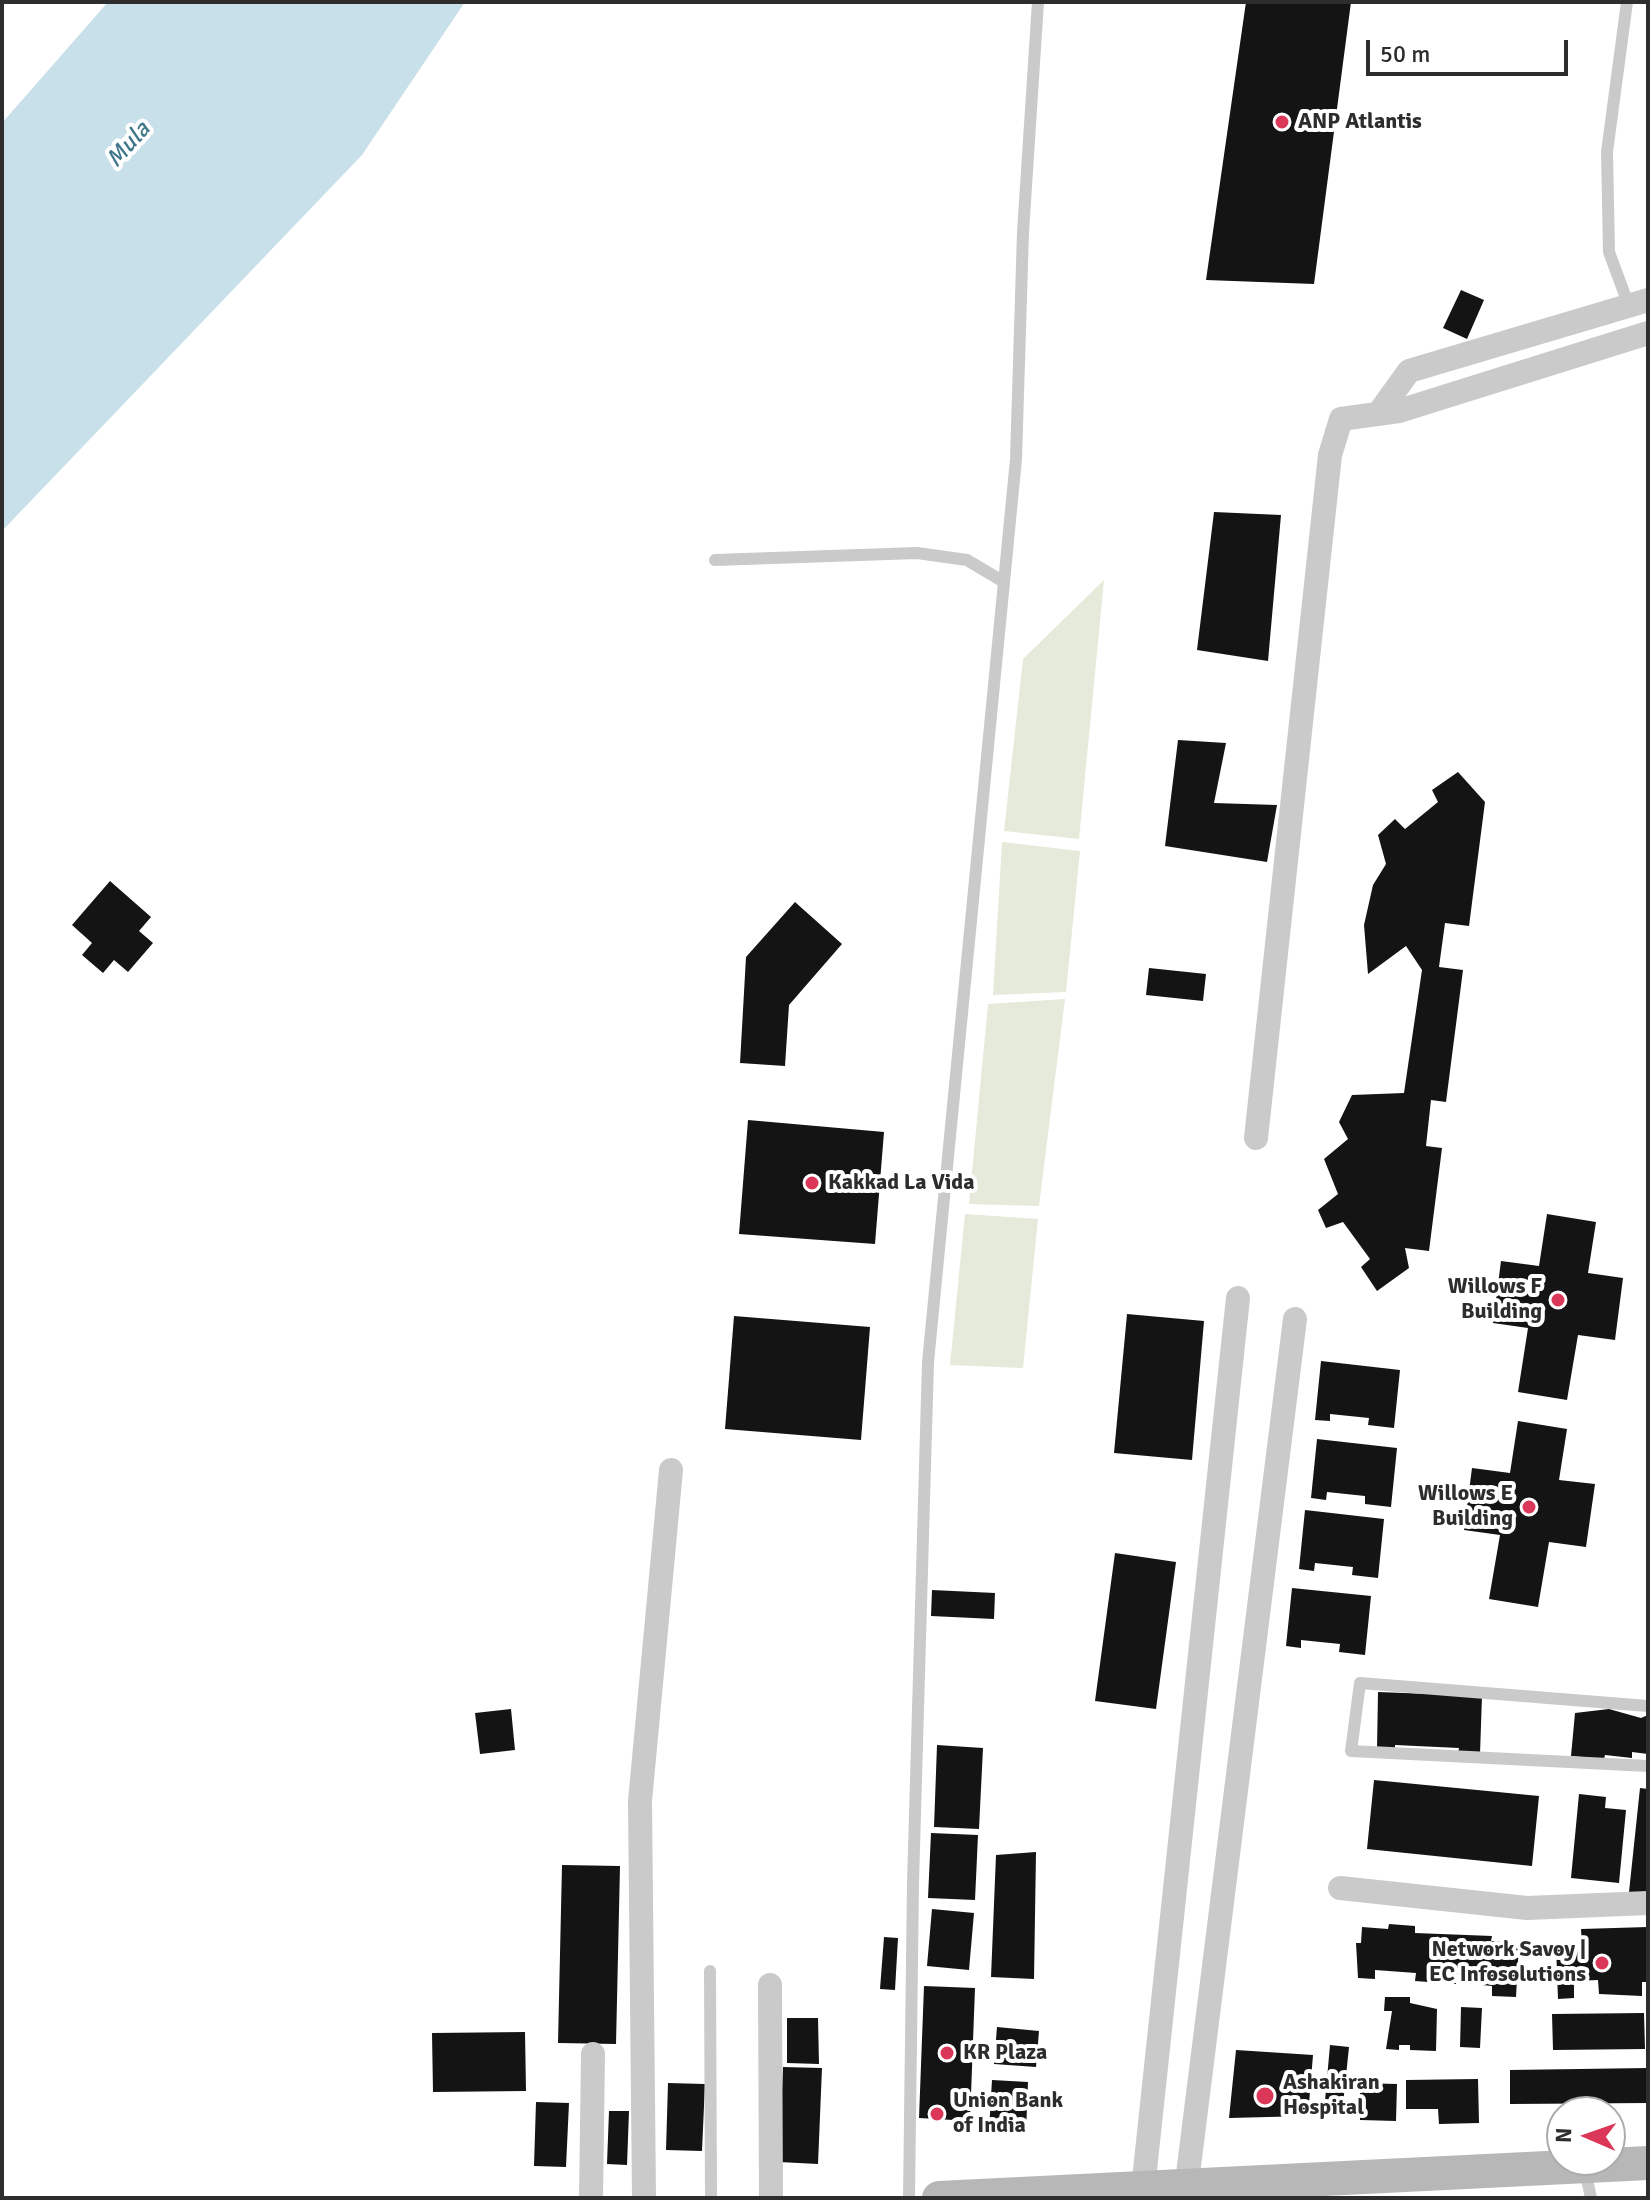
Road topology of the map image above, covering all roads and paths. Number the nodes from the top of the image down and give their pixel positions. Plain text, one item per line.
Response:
1 (1038, 2) edge
2 (1627, 2) edge
3 (1638, 303) edge
4 (1648, 333) edge
5 (1378, 414) junction
6 (715, 560) dead end
7 (1004, 582) junction
8 (1256, 1138) dead end
9 (1238, 1298) dead end
10 (1295, 1319) dead end
11 (671, 1470) dead end
12 (1648, 1706) edge
13 (1648, 1766) edge
14 (1340, 1888) dead end
15 (1648, 1903) edge
16 (710, 1971) dead end
17 (770, 1985) dead end
18 (593, 2054) dead end
19 (1648, 2163) edge
20 (1589, 2185) edge
21 (1648, 2185) edge
22 (1407, 2189) edge
23 (1185, 2192) edge
24 (1143, 2193) edge
25 (591, 2198) edge
26 (644, 2198) edge
27 (711, 2198) edge
28 (771, 2198) edge
29 (909, 2198) edge
30 (939, 2198) edge
31 (1347, 2198) edge

1 - 7 lane
2 - 3 lane
3 - 5 street
4 - 5 street
5 - 8 street
6 - 7 lane
7 - 29 lane
9 - 24 street
10 - 23 street
11 - 26 street
12 - 13 lane
14 - 15 street
16 - 27 lane
17 - 28 street
18 - 25 street
19 - 20 main road
20 - 21 main road
20 - 22 main road
22 - 23 main road
22 - 31 main road
23 - 24 main road
24 - 30 main road

